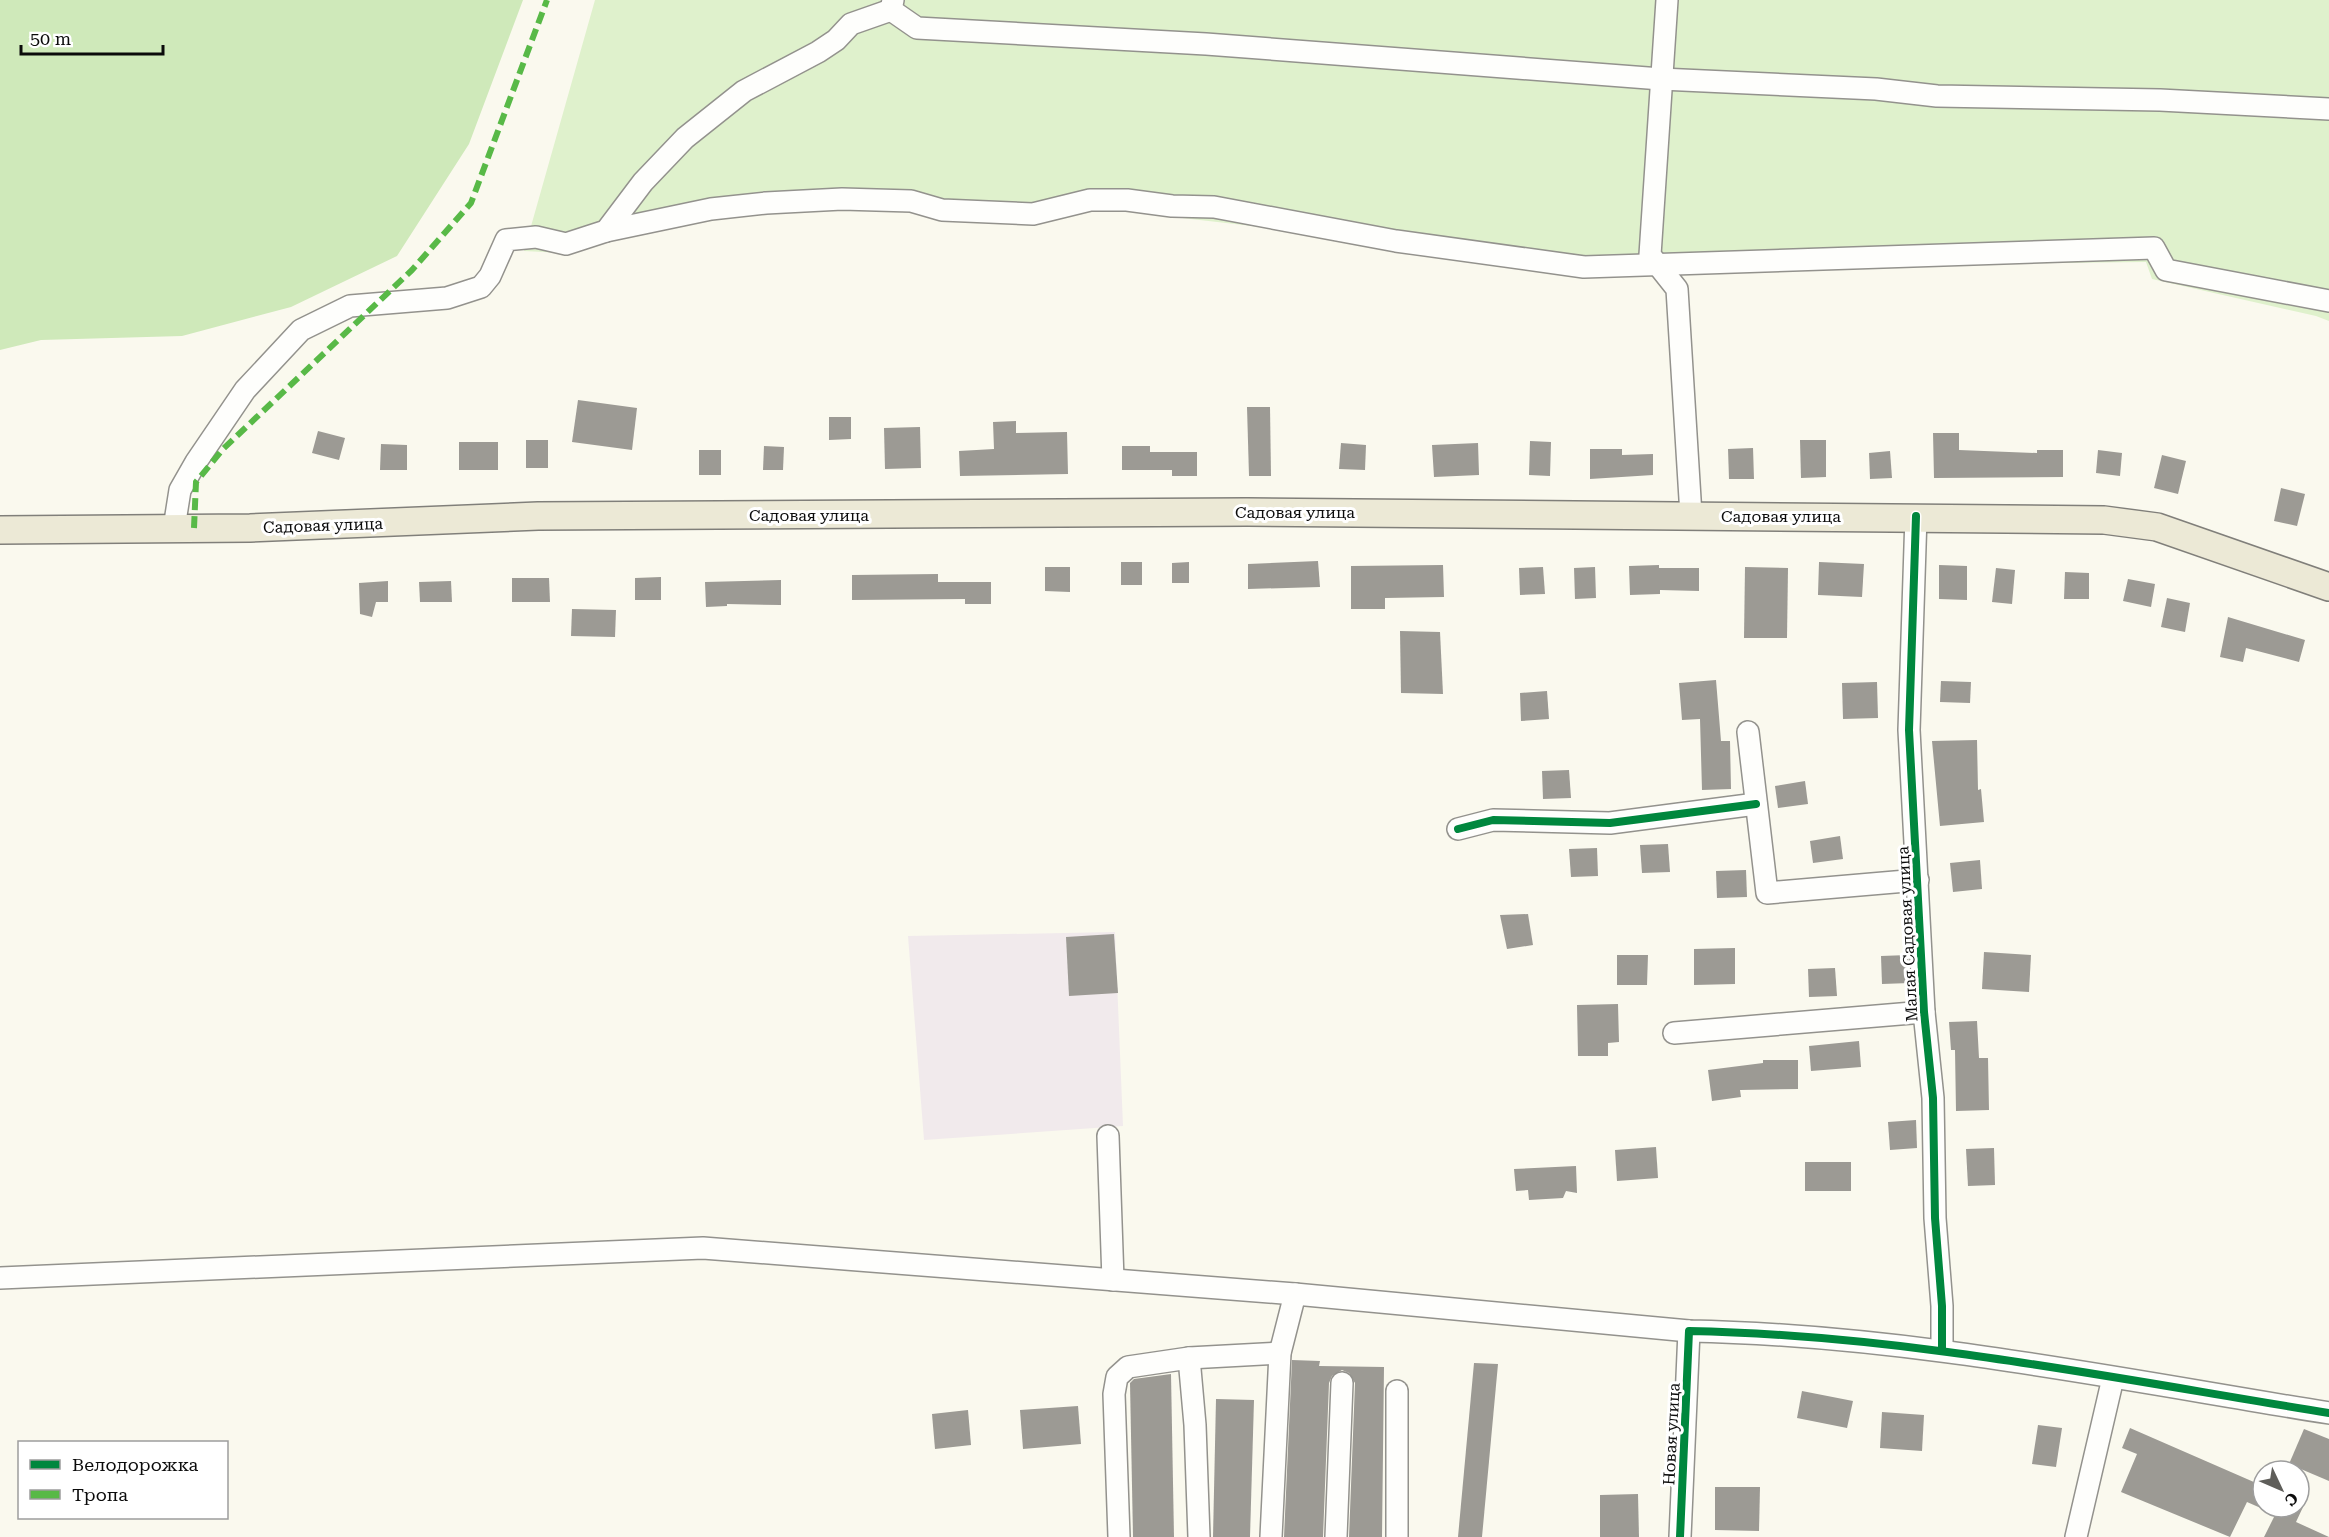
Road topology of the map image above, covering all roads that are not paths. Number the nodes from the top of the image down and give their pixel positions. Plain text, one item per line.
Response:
1 (1667, 0) edge
2 (892, 5) edge
3 (1661, 79) junction
4 (2329, 109) edge
5 (606, 231) junction
6 (1658, 265) junction
7 (2329, 301) edge
8 (1691, 515) junction
9 (1916, 516) junction
10 (174, 528) junction
11 (0, 530) edge
12 (2329, 586) edge
13 (1748, 732) dead end
14 (1756, 804) junction
15 (1458, 829) dead end
16 (1918, 880) junction
17 (1924, 1012) junction
18 (1674, 1033) dead end
19 (1108, 1136) dead end
20 (0, 1278) edge
21 (1113, 1280) junction
22 (1295, 1294) junction
23 (1689, 1331) junction
24 (1942, 1350) junction
25 (1280, 1353) junction
26 (1189, 1358) junction
27 (2113, 1378) junction
28 (1342, 1383) dead end
29 (1397, 1391) dead end
30 (2329, 1413) edge
31 (1119, 1537) edge
32 (1199, 1537) edge
33 (1271, 1537) edge
34 (1336, 1537) edge
35 (1397, 1537) edge
36 (1680, 1537) edge
37 (2076, 1537) edge

1 - 3 street
2 - 3 street
2 - 5 street
3 - 4 street
3 - 6 street
5 - 6 street
5 - 10 street
6 - 7 street
6 - 8 street
8 - 9 main road, Садовая улица
8 - 10 main road, Садовая улица
9 - 12 main road, Садовая улица
9 - 16 street, Малая Садовая улица
10 - 11 main road, Садовая улица
13 - 14 street, Малая Садовая улица
14 - 15 street
14 - 16 street, Малая Садовая улица
16 - 17 street, Малая Садовая улица
17 - 18 street, Малая Садовая улица
17 - 24 street, Малая Садовая улица
19 - 21 street
20 - 21 street
21 - 22 street
22 - 23 street
22 - 25 street
23 - 24 street
23 - 36 street, Новая улица
24 - 27 street
25 - 26 street
25 - 33 street
26 - 31 street
26 - 32 street
27 - 30 street
27 - 37 street
28 - 34 street
29 - 35 street

